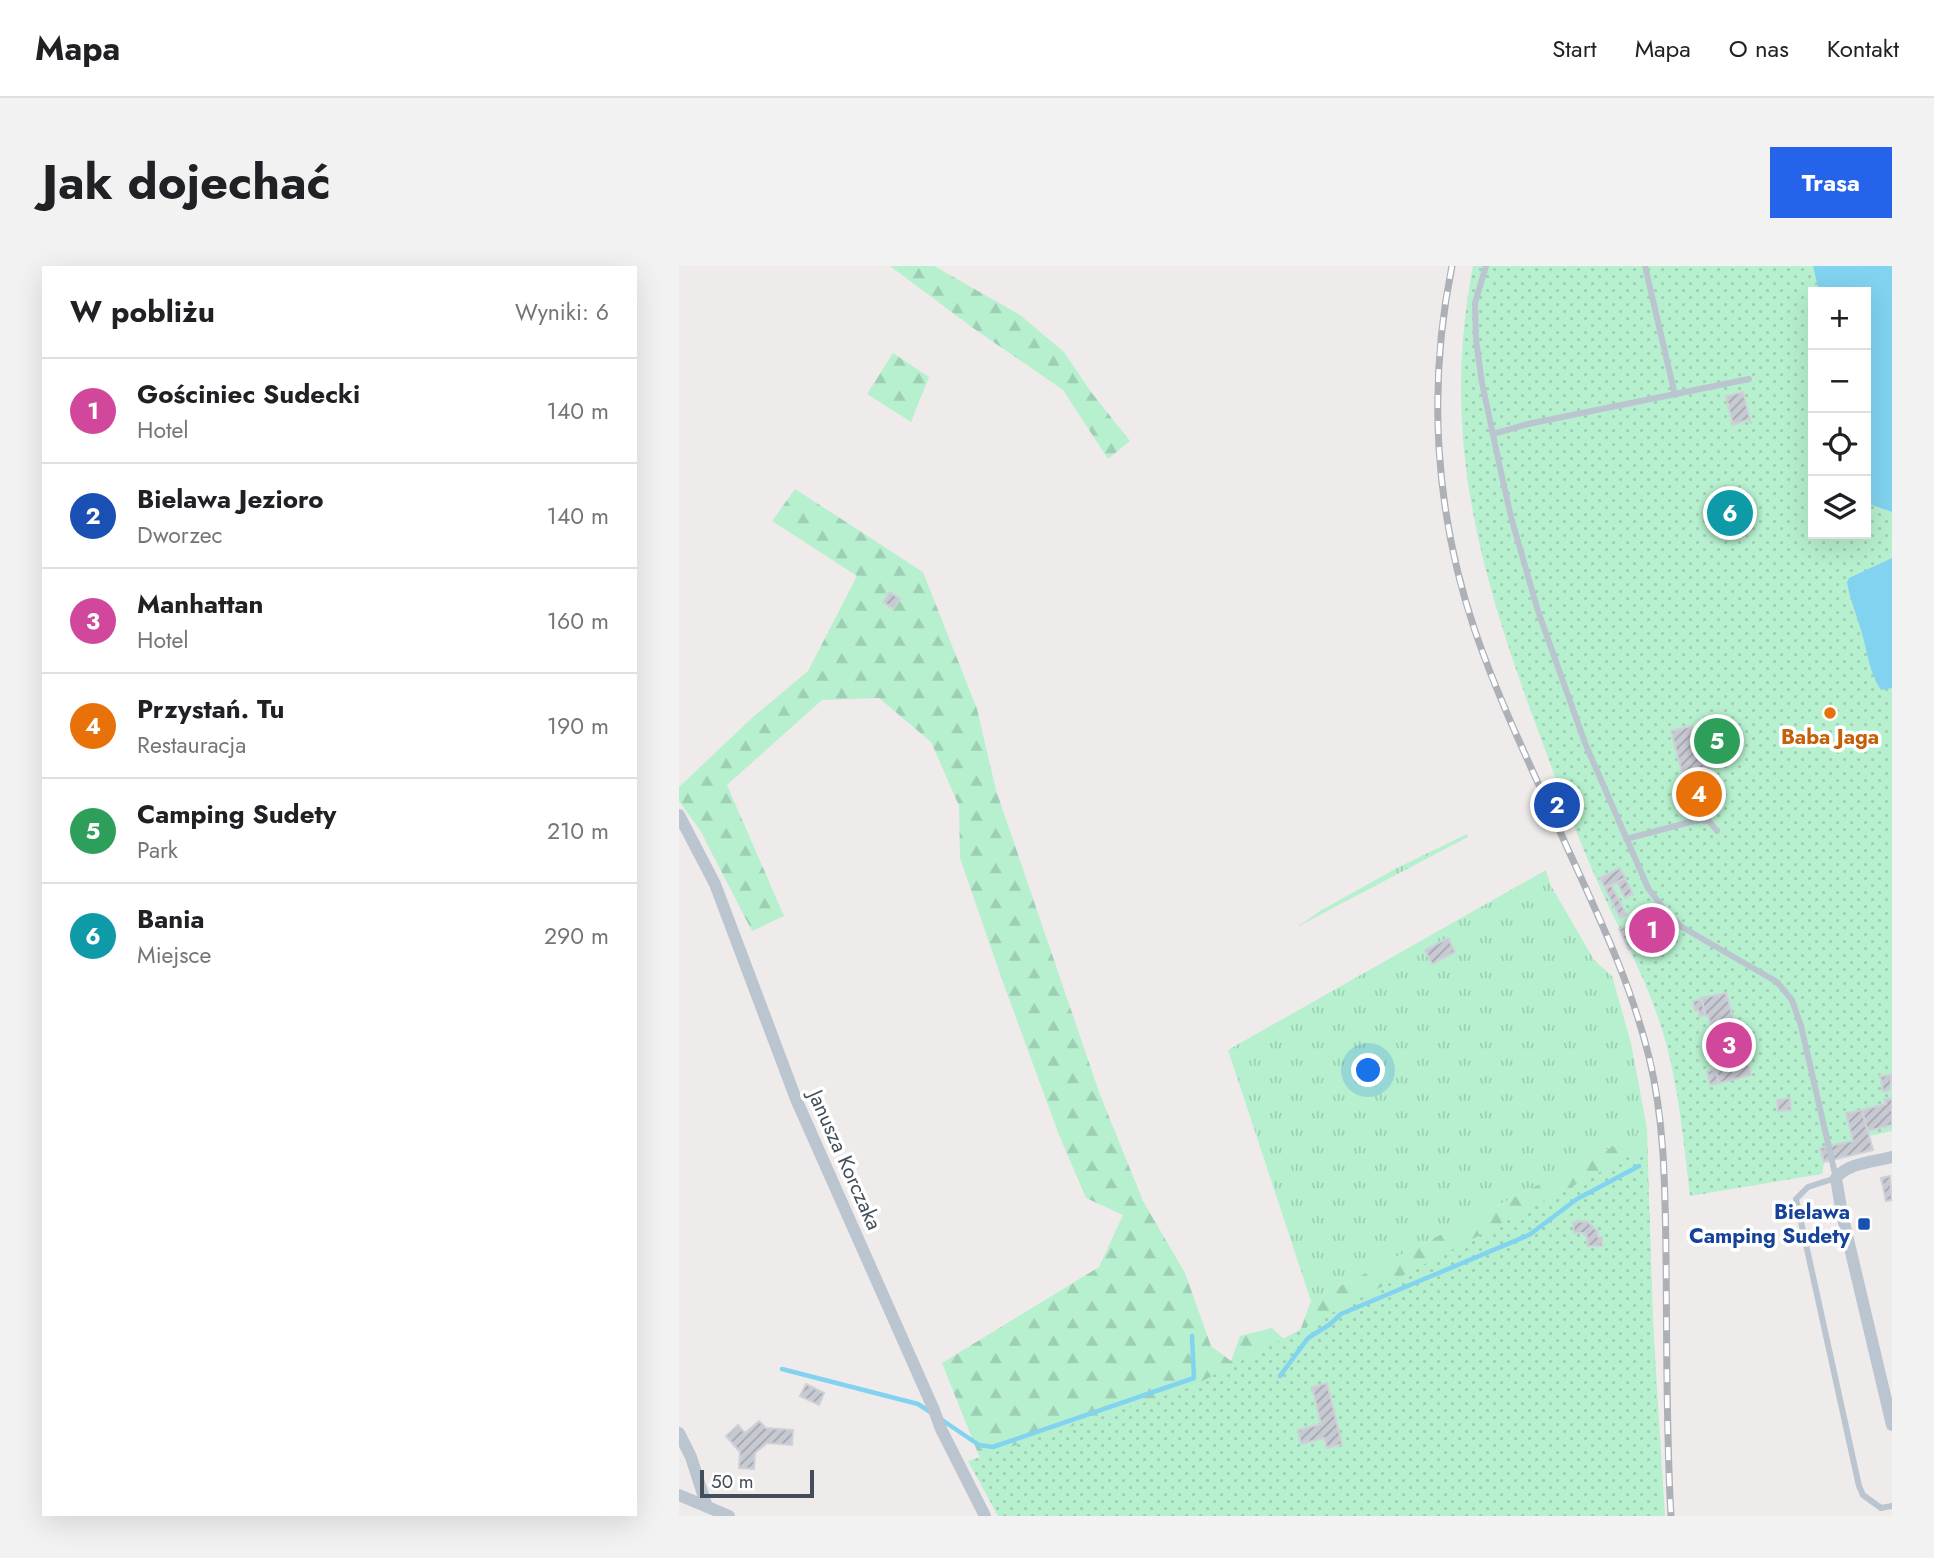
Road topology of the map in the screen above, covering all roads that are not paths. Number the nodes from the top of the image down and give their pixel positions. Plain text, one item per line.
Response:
1 (1486, 266) edge
2 (1645, 266) edge
3 (1749, 379) dead end
4 (1675, 395) junction
5 (1493, 434) junction
6 (679, 815) edge
7 (1717, 831) dead end
8 (1626, 839) junction
9 (1892, 1157) edge
10 (1836, 1178) junction
11 (1892, 1425) edge
12 (679, 1433) edge
13 (679, 1495) edge
14 (1892, 1506) edge
15 (707, 1507) junction
16 (729, 1516) edge
17 (985, 1516) edge

1 - 5 lane
2 - 4 lane
3 - 4 lane
4 - 5 lane
5 - 8 lane
6 - 17 street, Janusza Korczaka
7 - 8 lane
8 - 10 lane
9 - 10 street
10 - 11 street
10 - 14 lane
12 - 15 street
13 - 15 street
15 - 16 street

